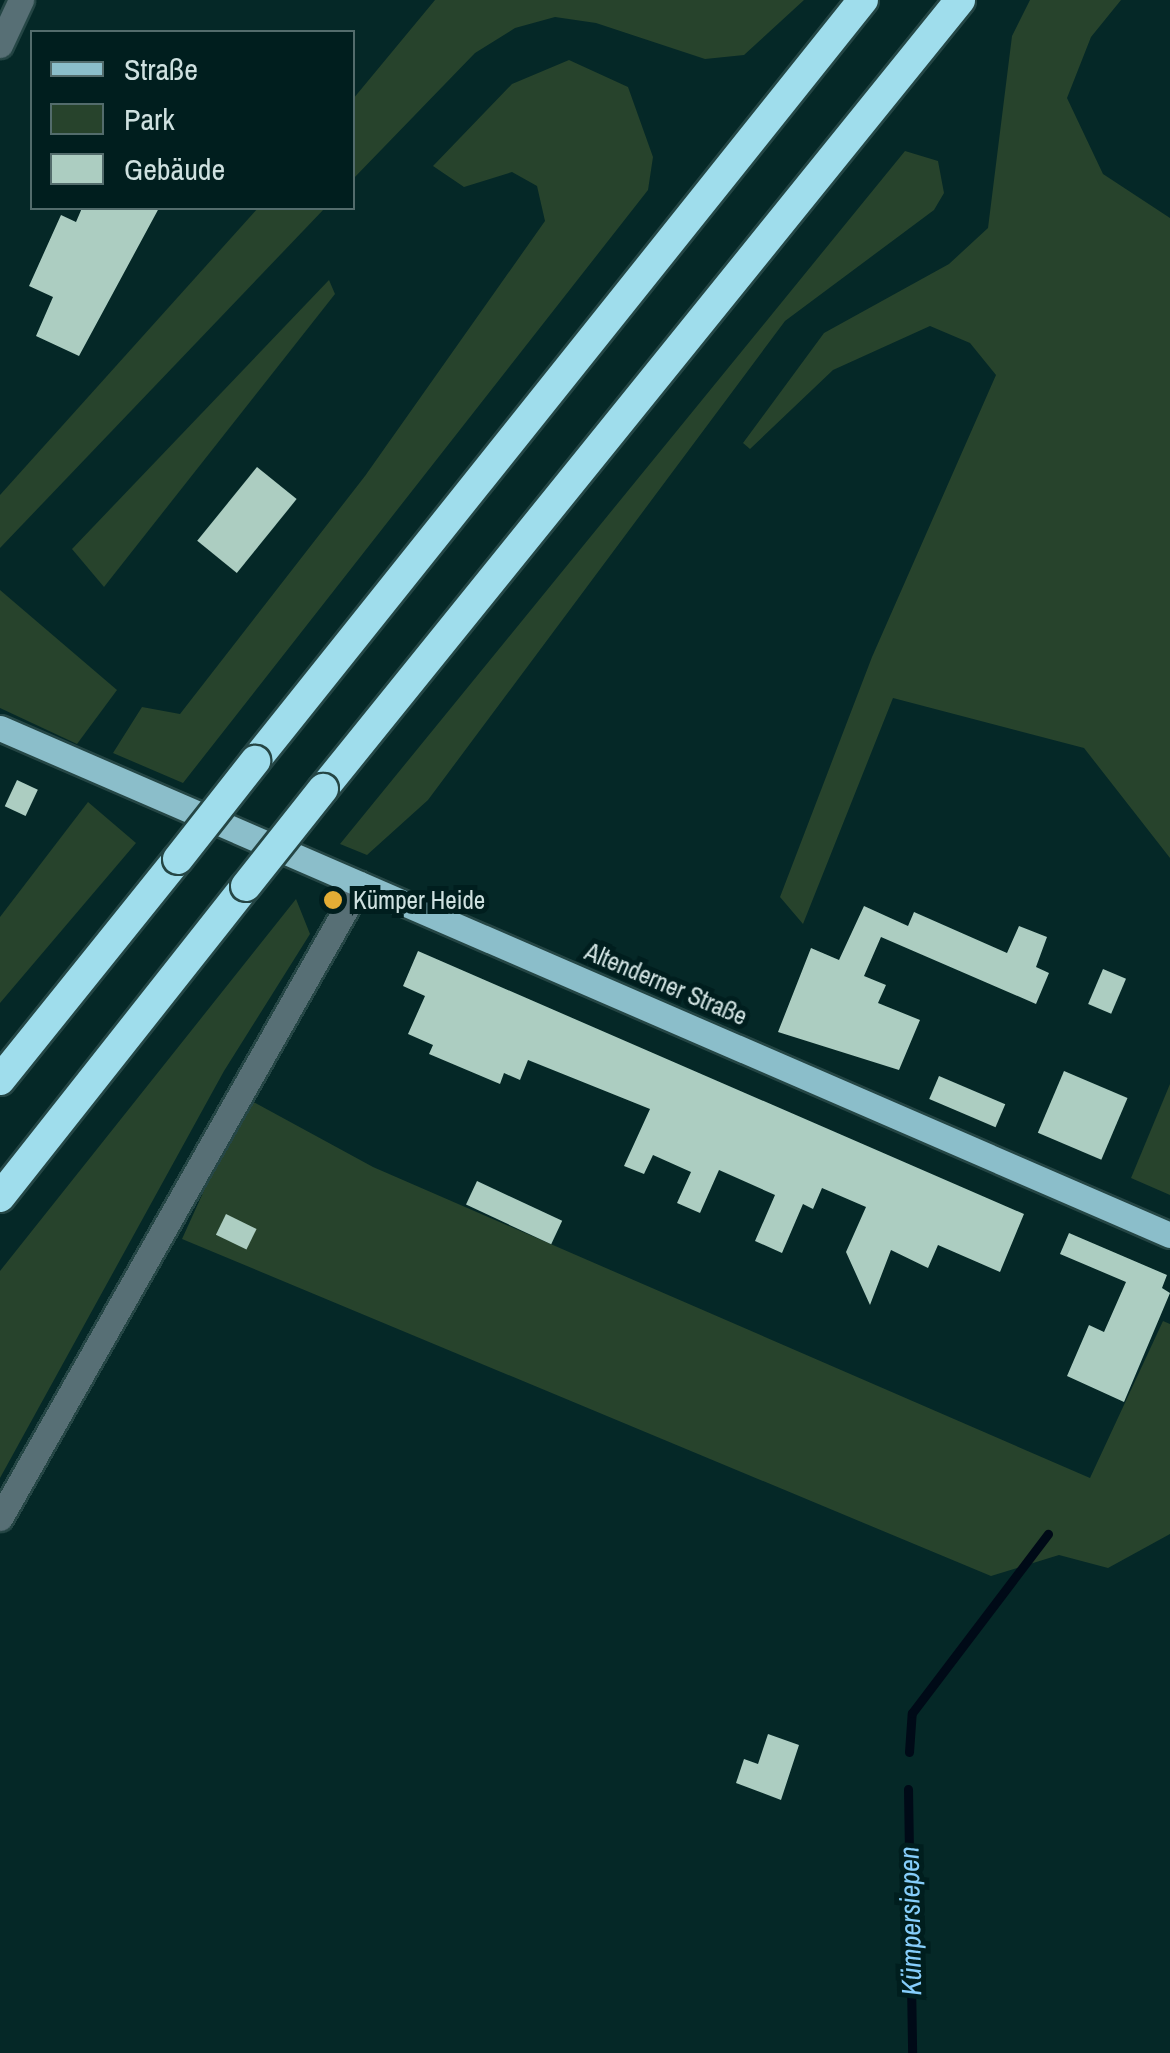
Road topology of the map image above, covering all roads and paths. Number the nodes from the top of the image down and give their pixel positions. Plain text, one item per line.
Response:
1 (21, 0) edge
2 (863, 0) edge
3 (960, 0) edge
4 (0, 45) edge
5 (0, 728) edge
6 (360, 884) junction
7 (0, 1080) edge
8 (0, 1197) edge
9 (1170, 1236) edge
10 (0, 1518) edge

1 - 4 street
2 - 7 highway, bridge
3 - 8 highway, bridge
5 - 6 main road, Altenderner Straße
6 - 9 main road, Altenderner Straße
6 - 10 street

